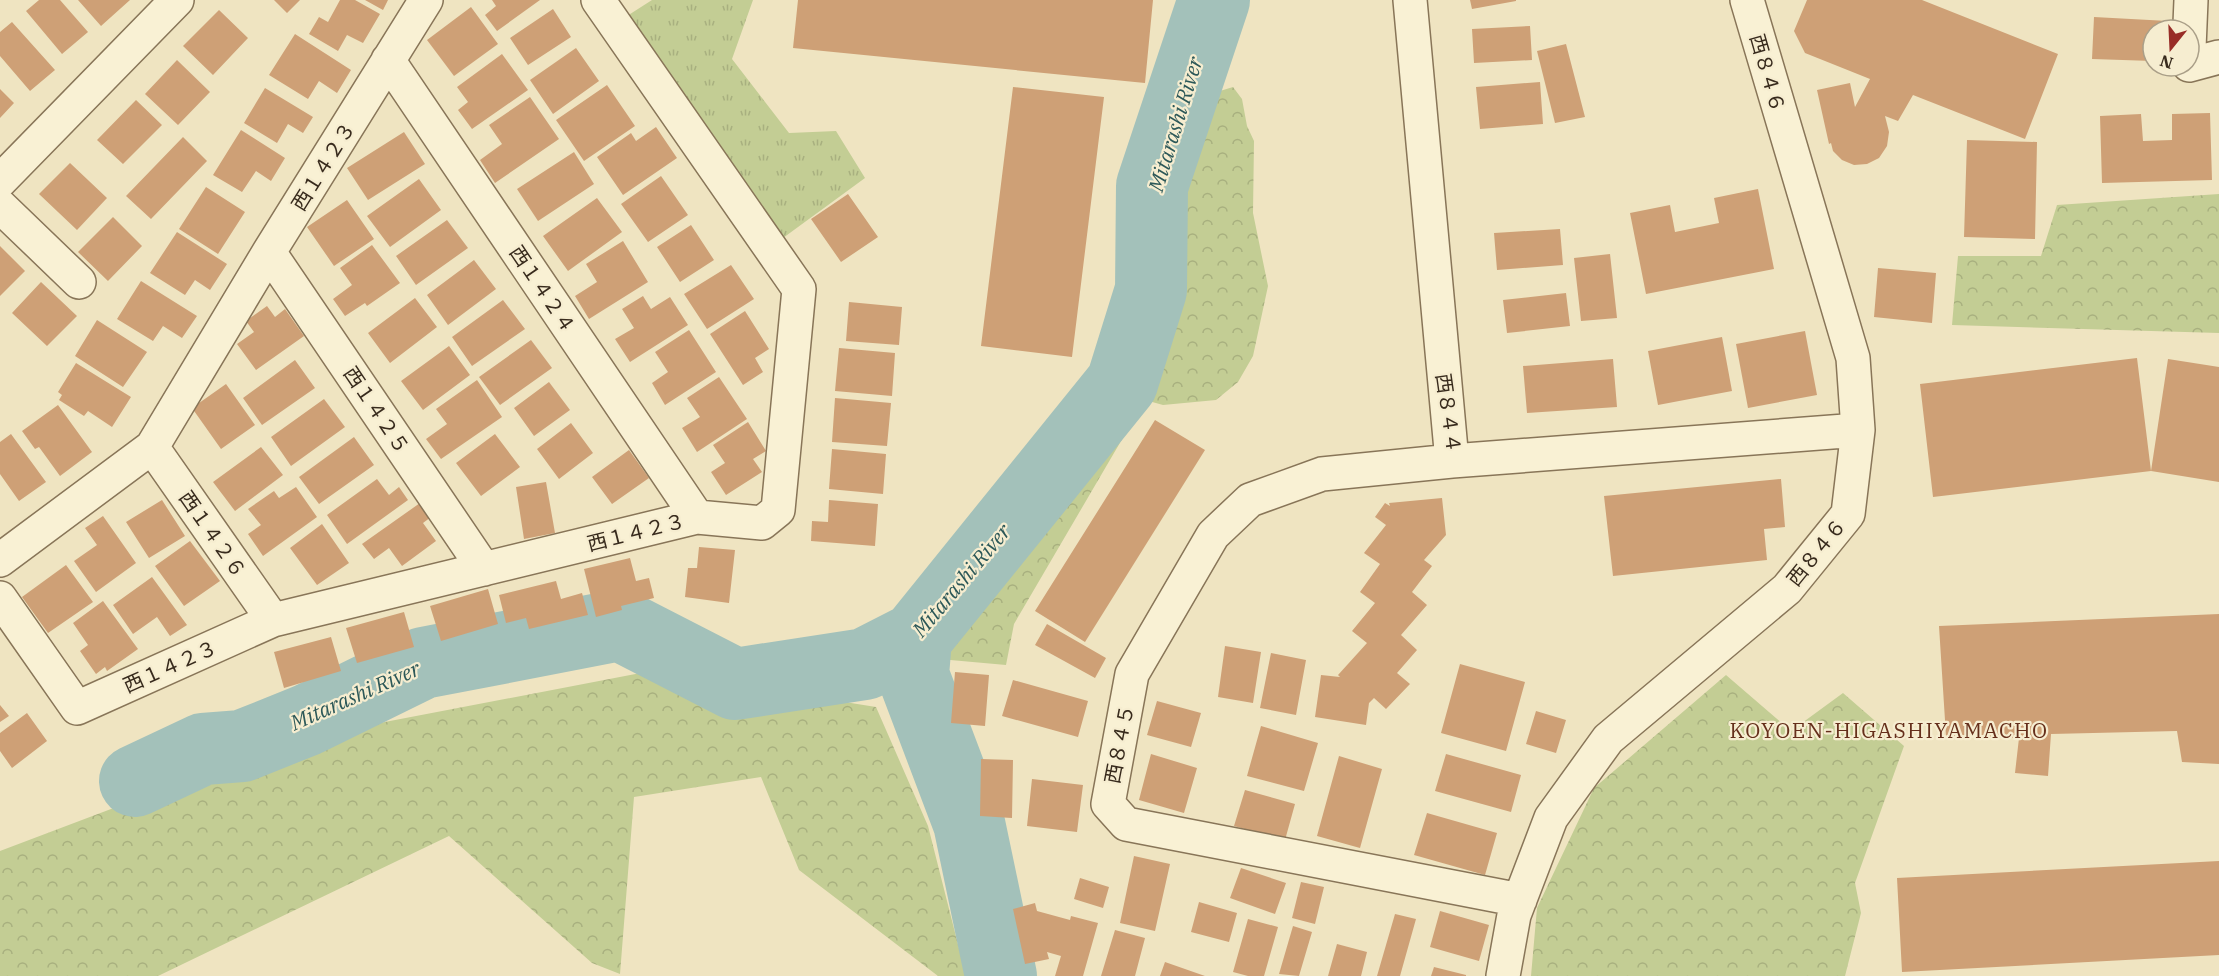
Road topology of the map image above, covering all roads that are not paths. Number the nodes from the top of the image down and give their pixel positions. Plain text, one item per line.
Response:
1 (177, 0) edge
2 (426, 0) edge
3 (598, 0) edge
4 (1410, 0) edge
5 (1747, 0) edge
6 (2191, 0) edge
7 (2190, 18) edge
8 (2219, 57) edge
9 (388, 60) junction
10 (2201, 62) edge
11 (0, 181) edge
12 (0, 206) edge
13 (269, 252) junction
14 (79, 282) dead end
15 (1858, 430) junction
16 (152, 447) junction
17 (1452, 461) junction
18 (697, 517) junction
19 (0, 560) edge
20 (484, 569) junction
21 (0, 598) edge
22 (273, 620) junction
23 (1520, 900) junction
24 (1503, 976) edge

1 - 11 street
2 - 9 street, 西１４２３
3 - 18 street, 西１４２３
4 - 17 street, 西８４４
5 - 15 street, 西８４６
6 - 7 street
8 - 10 street
9 - 13 street, 西１４２３
9 - 18 street, 西１４２４
12 - 14 street
13 - 16 street, 西１４２３
13 - 20 street, 西１４２５
15 - 17 street, 西８４４
15 - 23 street, 西８４６
16 - 19 street, 西１４２３
16 - 22 street, 西１４２６
17 - 23 street, 西８４５
18 - 20 street, 西１４２３
20 - 22 street, 西１４２３
21 - 22 street, 西１４２３
23 - 24 street, 西８４６

